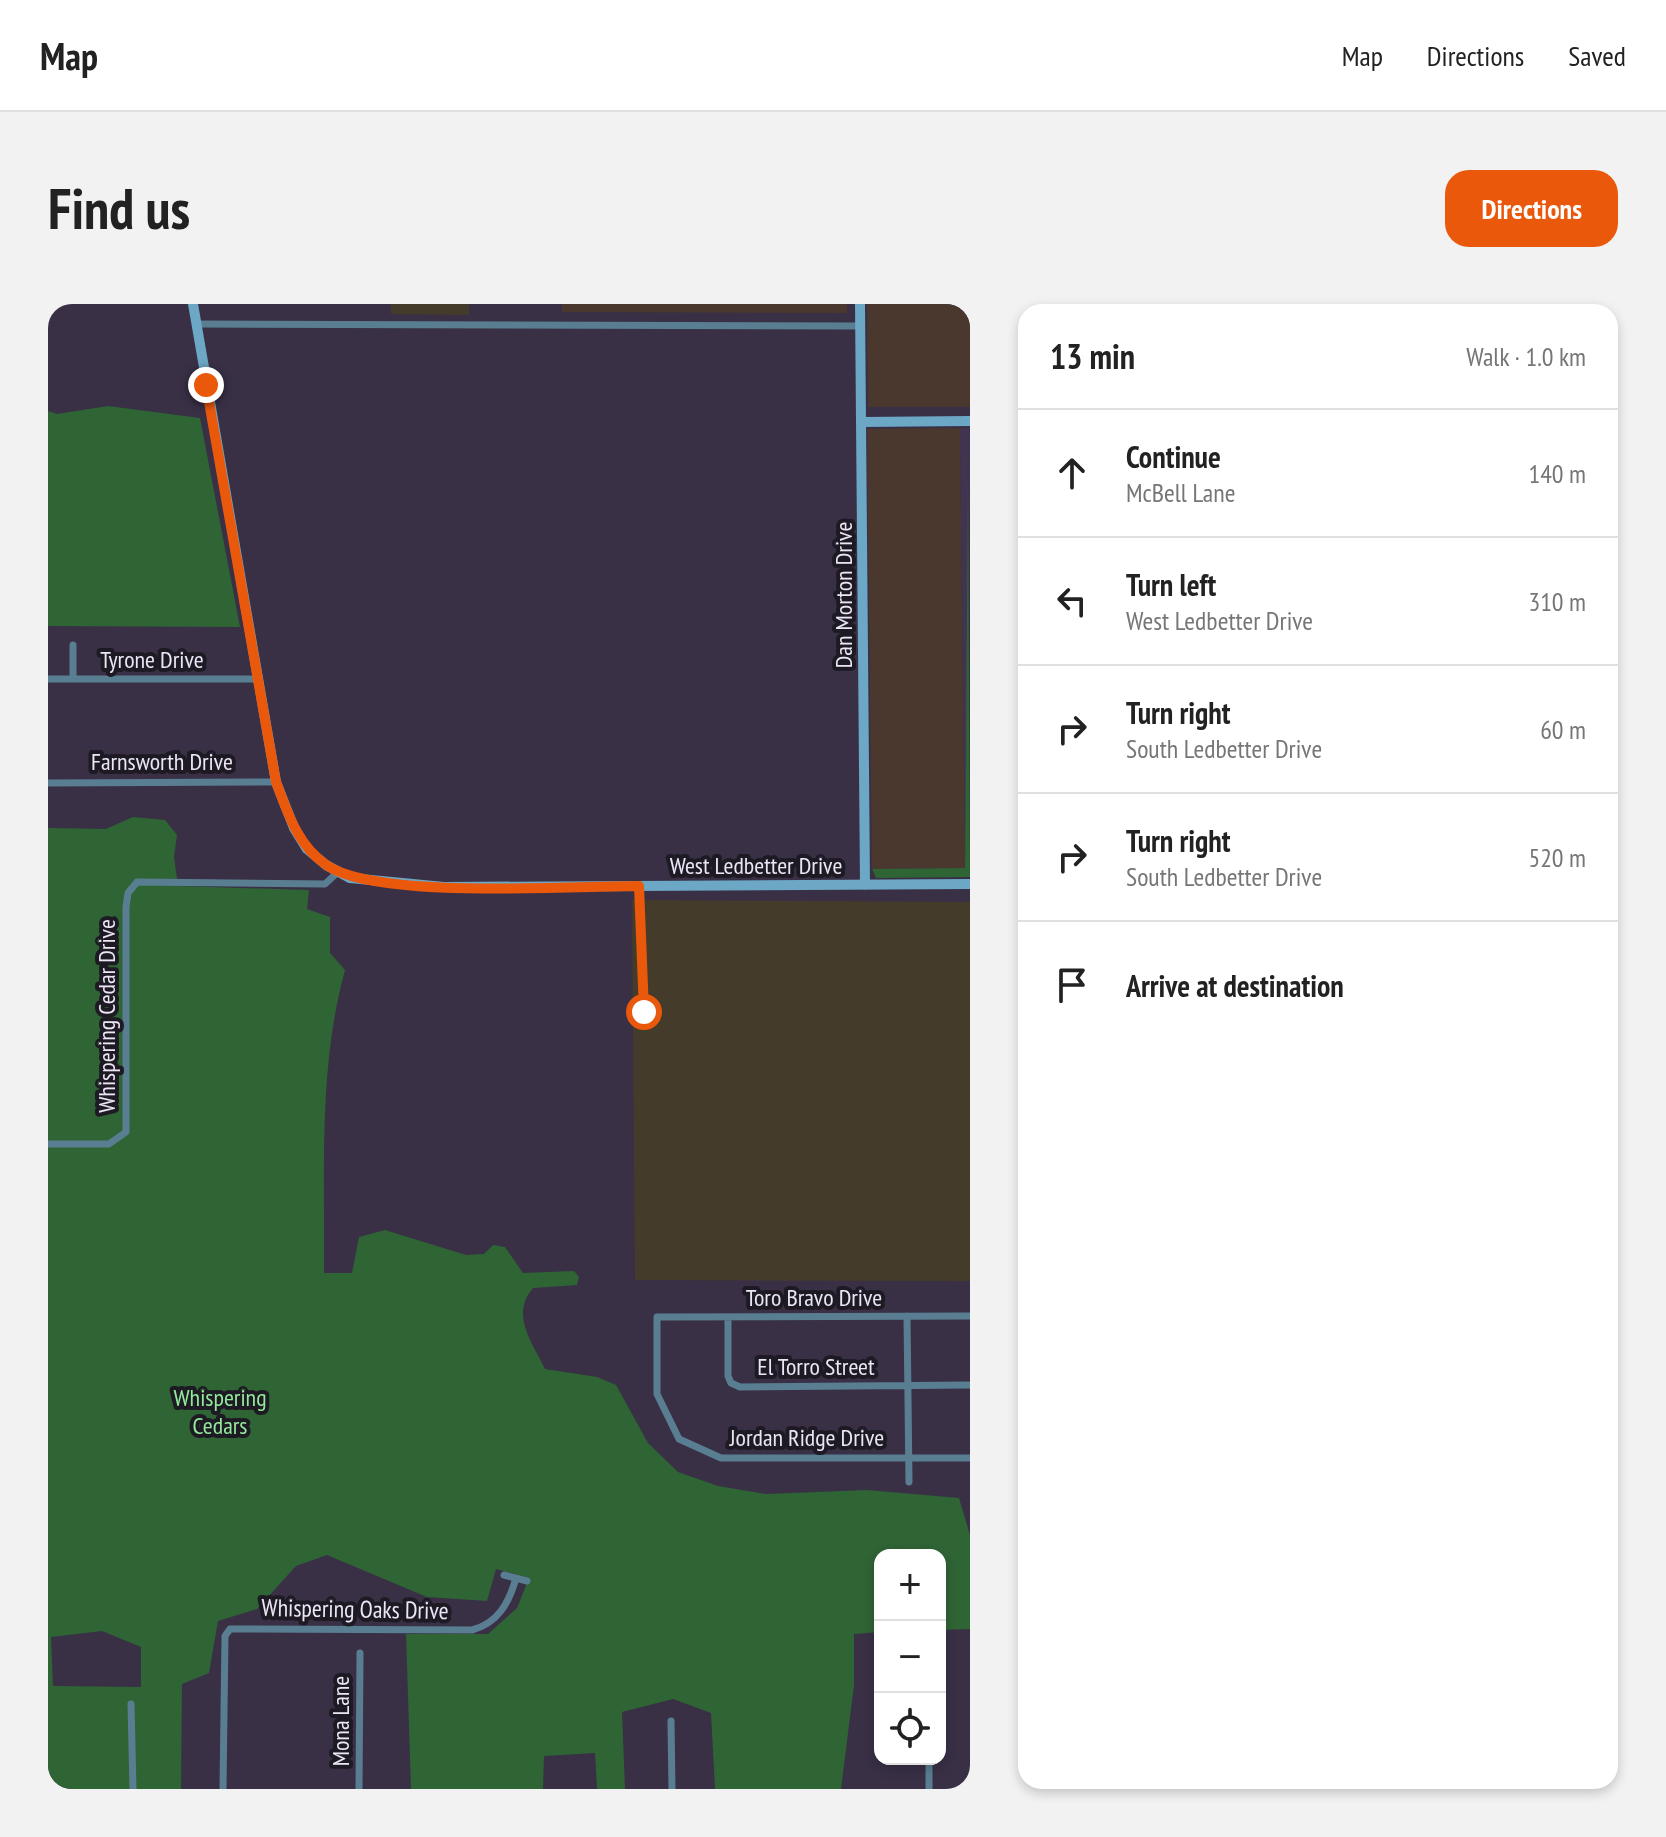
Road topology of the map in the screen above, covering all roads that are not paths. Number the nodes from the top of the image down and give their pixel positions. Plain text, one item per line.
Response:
1 (193, 304) edge
2 (860, 304) edge
3 (196, 324) junction
4 (860, 326) junction
5 (970, 421) edge
6 (862, 422) junction
7 (73, 645) dead end
8 (48, 679) edge
9 (73, 679) junction
10 (256, 679) junction
11 (276, 782) junction
12 (48, 783) edge
13 (338, 872) junction
14 (970, 884) edge
15 (865, 885) junction
16 (639, 886) junction
17 (644, 1012) dead end
18 (48, 1144) edge
19 (907, 1316) junction
20 (970, 1316) edge
21 (657, 1317) joint
22 (728, 1317) junction
23 (970, 1385) edge
24 (908, 1386) junction
25 (908, 1457) junction
26 (970, 1458) edge
27 (909, 1482) dead end
28 (504, 1575) dead end
29 (516, 1578) junction
30 (527, 1581) dead end
31 (360, 1653) dead end
32 (131, 1704) dead end
33 (671, 1721) dead end
34 (929, 1765) edge
35 (133, 1789) edge
36 (223, 1789) edge
37 (359, 1789) edge
38 (672, 1789) edge
39 (929, 1789) edge

1 - 3 street
2 - 4 street, Dan Morton Drive
3 - 4 street
3 - 10 street
4 - 6 street, Dan Morton Drive
5 - 6 street
6 - 15 street, Dan Morton Drive
7 - 9 street
8 - 9 street, Tyrone Drive
9 - 10 street, Tyrone Drive
10 - 11 street
11 - 12 street, Farnsworth Drive
11 - 13 street
13 - 16 street, West Ledbetter Drive
13 - 18 street, Whispering Cedar Drive
14 - 15 street, West Ledbetter Drive
15 - 16 street, West Ledbetter Drive
16 - 17 street
19 - 20 street, Toro Bravo Drive
19 - 22 street, Toro Bravo Drive
19 - 24 street
21 - 22 street, Toro Bravo Drive
21 - 25 street, Jordan Ridge Drive
22 - 24 street, El Torro Street
23 - 24 street, El Torro Street
24 - 25 street
25 - 26 street, Jordan Ridge Drive
25 - 27 street
28 - 29 street
29 - 30 street
29 - 36 street, Whispering Oaks Drive
31 - 37 street, Mona Lane
32 - 35 street
33 - 38 street
34 - 39 street

